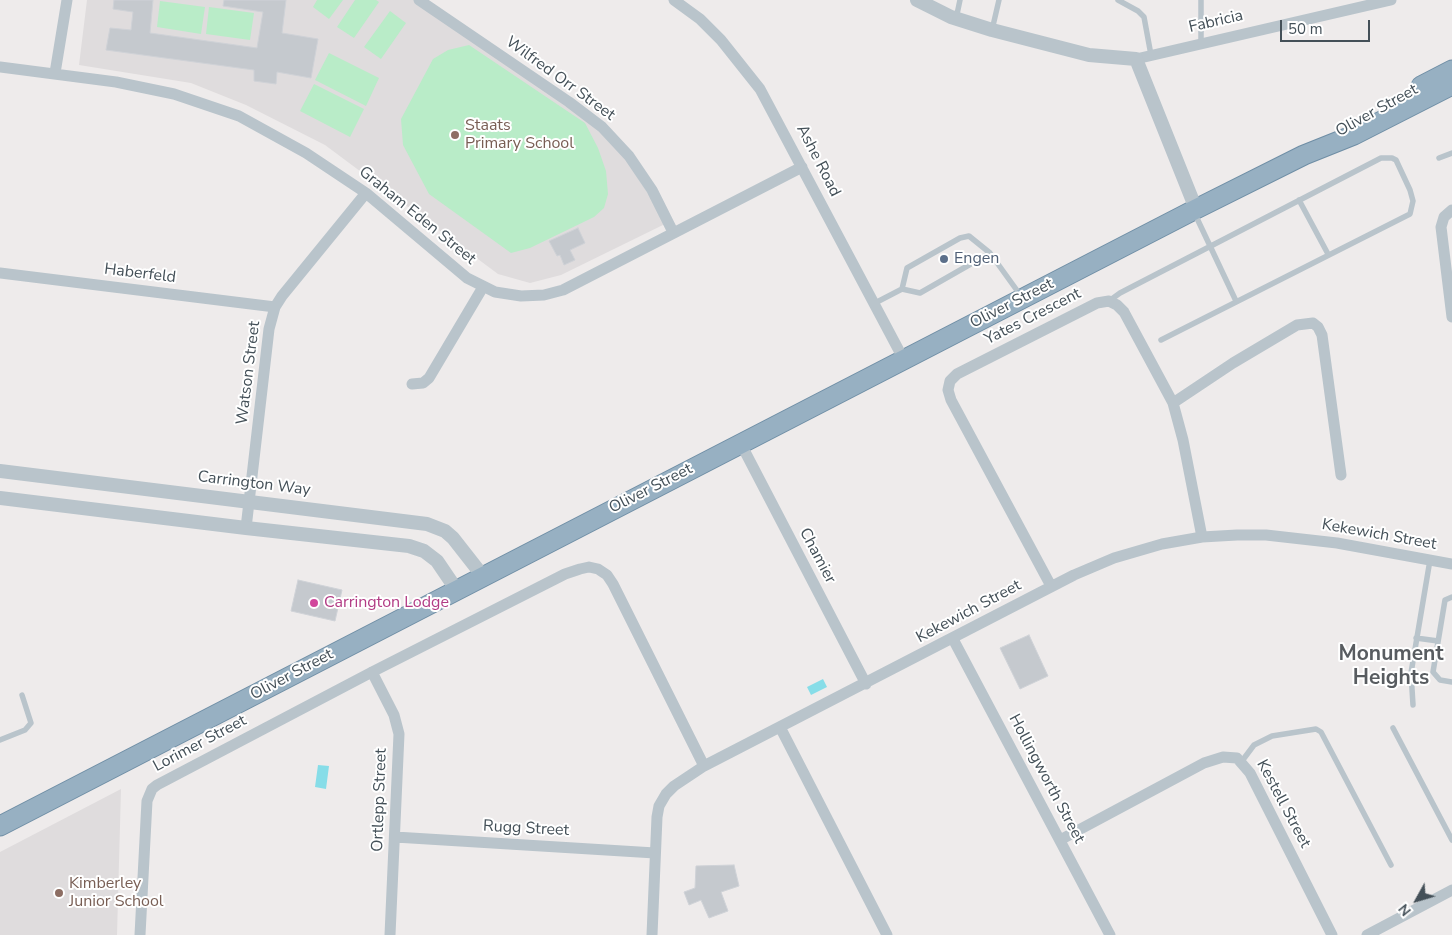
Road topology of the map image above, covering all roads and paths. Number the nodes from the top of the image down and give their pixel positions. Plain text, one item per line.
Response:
1 (67, 0) edge
2 (419, 0) edge
3 (674, 0) edge
4 (917, 0) edge
5 (960, 0) edge
6 (999, 0) edge
7 (1118, 0) edge
8 (1201, 0) edge
9 (1391, 0) edge
10 (433, 4) edge
11 (1348, 5) edge
12 (956, 19) junction
13 (992, 30) junction
14 (1201, 44) junction
15 (1150, 55) junction
16 (1136, 58) junction
17 (0, 67) edge
18 (1452, 70) edge
19 (55, 73) junction
20 (1452, 85) edge
21 (1452, 153) edge
22 (1304, 155) junction
23 (1439, 158) dead end
24 (802, 167) junction
25 (366, 193) junction
26 (1300, 200) junction
27 (1194, 209) junction
28 (1452, 210) edge
29 (672, 232) junction
30 (1210, 246) junction
31 (990, 253) junction
32 (1328, 254) junction
33 (0, 273) edge
34 (483, 287) junction
35 (902, 289) junction
36 (1023, 298) junction
37 (1236, 301) junction
38 (1109, 302) junction
39 (875, 303) junction
40 (275, 307) junction
41 (1452, 317) edge
42 (1161, 340) dead end
43 (904, 360) junction
44 (412, 384) dead end
45 (1173, 403) junction
46 (741, 444) junction
47 (0, 472) edge
48 (1342, 475) dead end
49 (0, 498) edge
50 (250, 501) junction
51 (246, 528) junction
52 (1202, 537) junction
53 (1430, 560) junction
54 (1452, 564) edge
55 (482, 575) junction
56 (1051, 586) junction
57 (456, 590) junction
58 (1452, 598) edge
59 (1416, 638) junction
60 (954, 639) junction
61 (1438, 641) junction
62 (372, 672) junction
63 (1452, 682) edge
64 (866, 684) junction
65 (22, 695) dead end
66 (1413, 705) dead end
67 (780, 727) junction
68 (1393, 728) dead end
69 (0, 740) edge
70 (1242, 761) junction
71 (704, 766) junction
72 (0, 826) edge
73 (395, 838) junction
74 (1060, 840) junction
75 (1452, 840) edge
76 (656, 853) junction
77 (1391, 865) dead end
78 (1452, 890) edge
79 (140, 935) edge
80 (390, 935) edge
81 (652, 935) edge
82 (887, 935) edge
83 (1110, 935) edge
84 (1332, 935) edge
85 (1367, 935) edge

1 - 19 street
2 - 10 street, Wilfred Orr Street
3 - 24 street, Ashe Road
4 - 12 street, Fabricia
5 - 12 lane
6 - 13 lane
7 - 15 lane
8 - 14 lane
9 - 11 street, Fabricia
10 - 29 street, Wilfred Orr Street
11 - 14 street, Fabricia
12 - 13 street, Fabricia
13 - 16 street, Fabricia
14 - 15 street, Fabricia
15 - 16 street, Fabricia
16 - 27 street
17 - 19 street, Graham Eden Street
18 - 22 highway, Oliver Street
19 - 25 street, Graham Eden Street
20 - 22 highway, Oliver Street
21 - 23 lane
22 - 27 highway, Oliver Street
24 - 29 street, Graham Eden Street
24 - 39 street, Ashe Road
25 - 34 street, Graham Eden Street
25 - 40 street, Watson Street
26 - 30 lane
26 - 32 lane
26 - 32 lane
27 - 30 lane
27 - 36 highway, Oliver Street
28 - 41 street
29 - 34 street, Graham Eden Street
30 - 37 lane
30 - 38 lane
31 - 35 lane
31 - 35 lane
31 - 36 lane
32 - 37 lane
33 - 40 street, Haberfeld
34 - 44 street
35 - 39 lane
36 - 43 highway, Oliver Street
37 - 42 lane
38 - 45 street, Yates Crescent
38 - 56 street, Yates Crescent
39 - 43 street, Ashe Road
40 - 50 street, Watson Street
43 - 46 highway, Oliver Street
45 - 48 street
45 - 52 street, Yates Crescent
46 - 55 highway, Oliver Street
46 - 64 street, Chamier
47 - 50 street, Carrington Way
49 - 51 street
50 - 51 street, Watson Street
50 - 55 street, Carrington Way
51 - 57 street
52 - 53 street, Kekewich Street
52 - 56 street, Kekewich Street
53 - 54 street, Kekewich Street
53 - 59 lane
55 - 57 highway, Oliver Street
56 - 60 street, Kekewich Street
57 - 72 highway, Oliver Street
58 - 61 lane
59 - 61 lane
59 - 66 lane
60 - 64 street, Kekewich Street
60 - 74 street, Hollingworth Street
61 - 63 lane
62 - 71 street, Lorimer Street
62 - 73 street, Ortlepp Street
62 - 79 street, Lorimer Street
64 - 67 street, Kekewich Street
65 - 69 lane
67 - 71 street, Kekewich Street
67 - 82 street
68 - 75 lane
70 - 74 street, Kestell Street
70 - 77 lane
70 - 84 street, Kestell Street
71 - 76 street, Kekewich Street
73 - 76 street, Rugg Street
73 - 80 street, Ortlepp Street
74 - 83 street, Hollingworth Street
76 - 81 street, Kekewich Street
78 - 85 street

